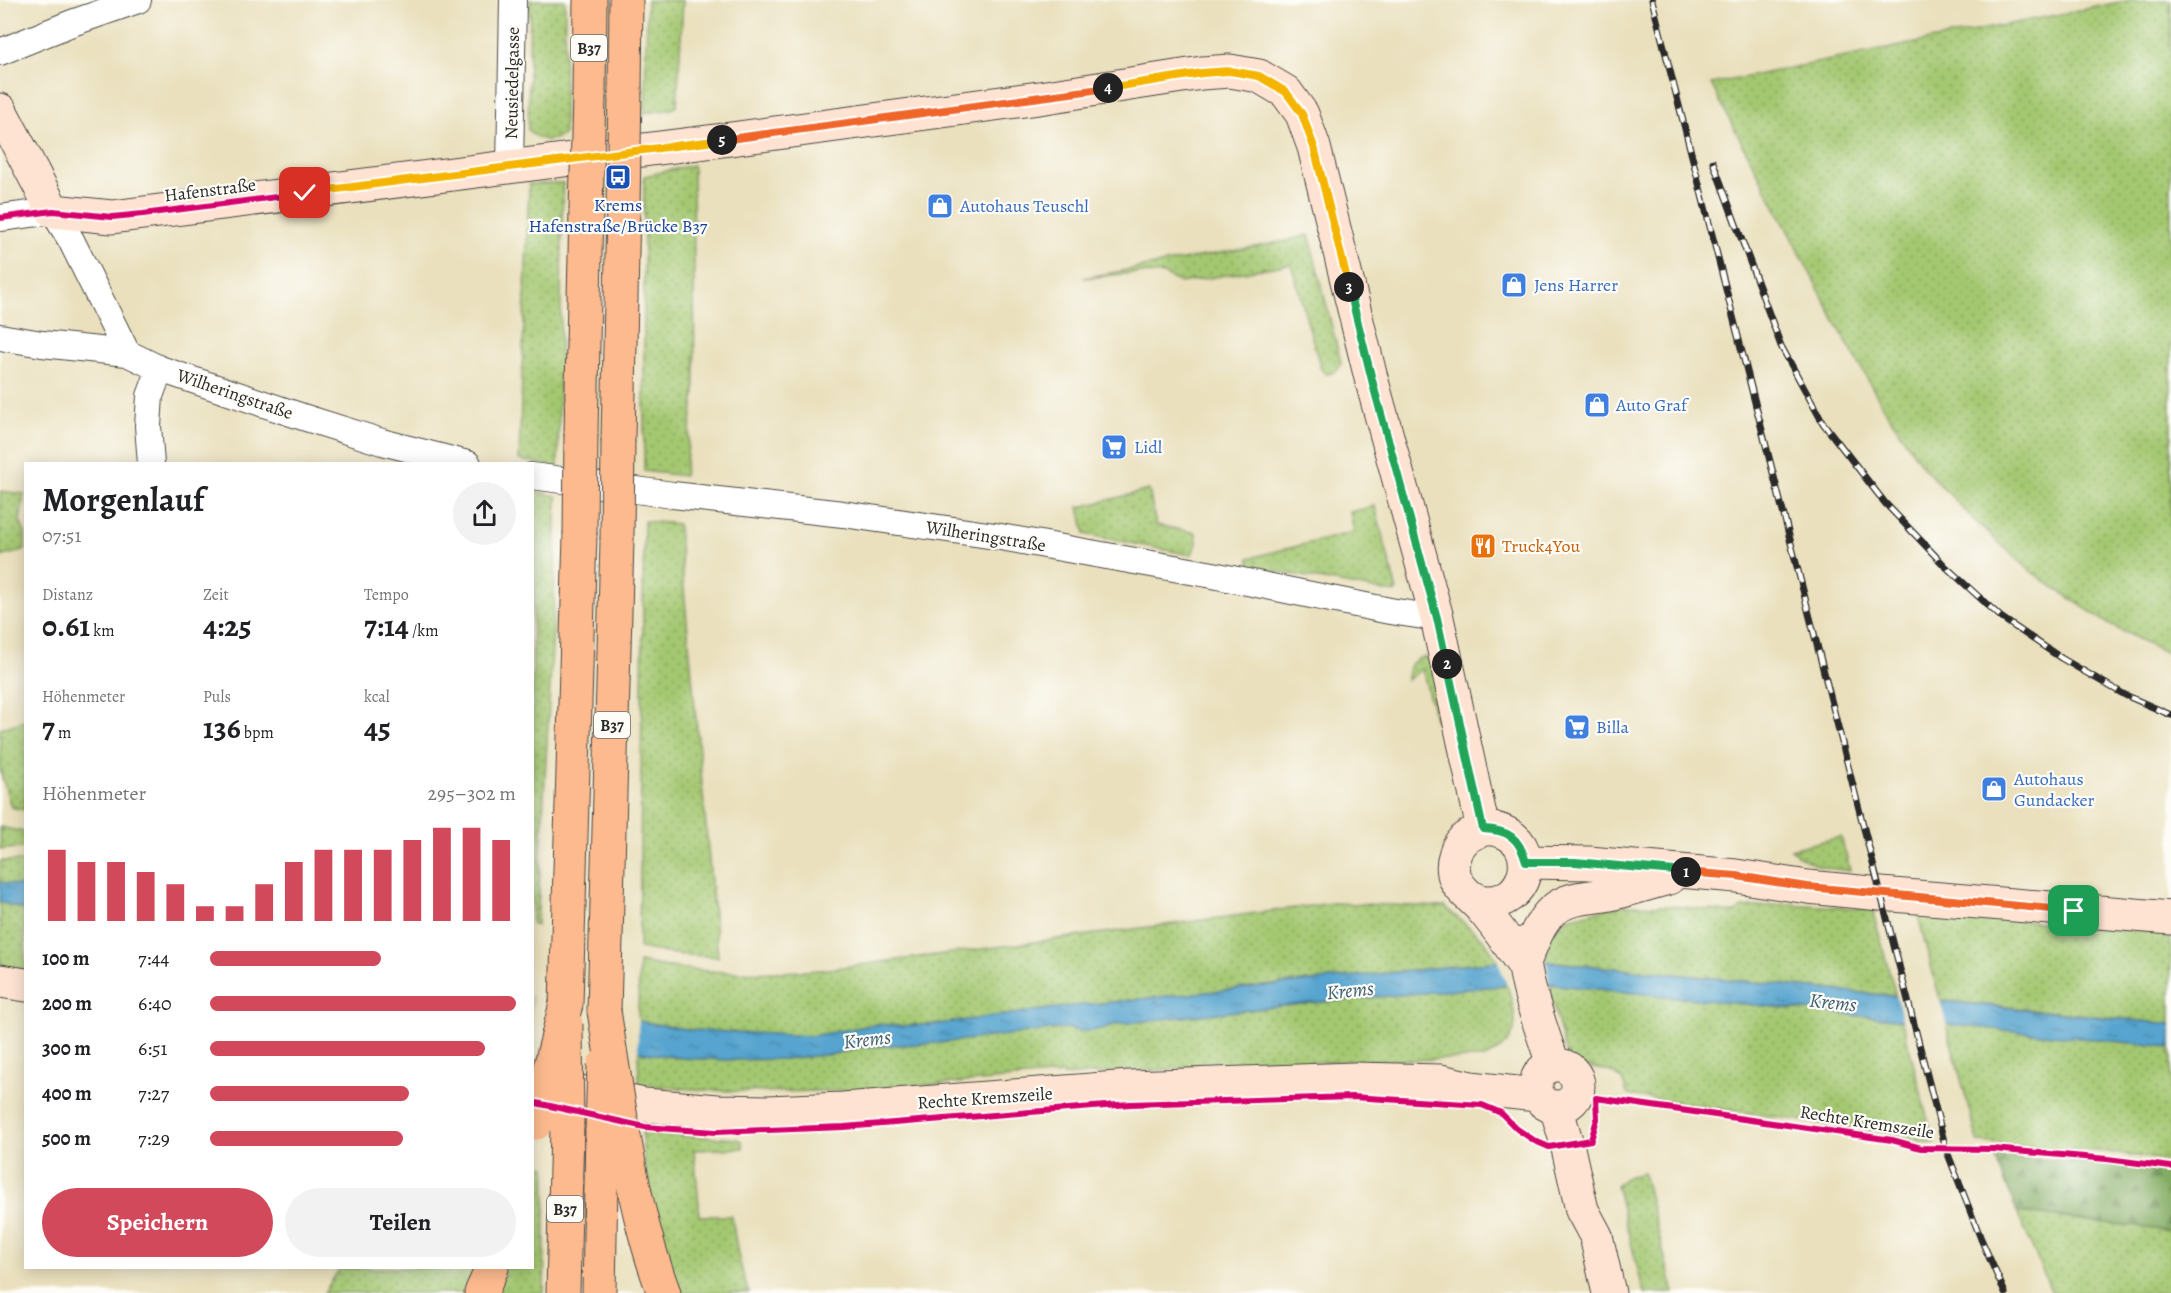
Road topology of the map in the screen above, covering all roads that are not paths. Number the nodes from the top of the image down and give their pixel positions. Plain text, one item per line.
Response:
1 (138, 0) edge
2 (513, 0) edge
3 (590, 0) edge
4 (626, 0) edge
5 (0, 52) edge
6 (0, 110) edge
7 (510, 166) junction
8 (53, 211) junction
9 (0, 218) edge
10 (0, 337) edge
11 (127, 352) junction
12 (160, 369) junction
13 (151, 462) edge
14 (460, 462) edge
15 (534, 476) edge
16 (1437, 618) junction
17 (1483, 829) junction
18 (1691, 872) junction
19 (1521, 887) junction
20 (1475, 902) junction
21 (2171, 918) edge
22 (1523, 964) junction
23 (0, 981) edge
24 (24, 985) edge
25 (534, 1082) edge
26 (1552, 1082) junction
27 (545, 1128) edge
28 (613, 1130) junction
29 (492, 1269) edge
30 (481, 1293) edge
31 (563, 1293) edge
32 (599, 1293) edge
33 (664, 1293) edge
34 (1609, 1293) edge

1 - 5 street
2 - 7 street, Neusiedelgasse
3 - 27 main road, B37, bridge
4 - 28 main road, B37, bridge
6 - 8 street
7 - 8 street, Hafenstraße
7 - 16 street, Hafenstraße
8 - 9 street
8 - 11 street
10 - 11 street, Wilheringstraße
11 - 12 street, Wilheringstraße
12 - 13 street
12 - 14 street, Wilheringstraße
15 - 16 street, Wilheringstraße
16 - 17 street, Hafenstraße
17 - 19 street
17 - 20 street
18 - 19 street
18 - 21 street
18 - 22 street
19 - 20 street
19 - 22 street
20 - 22 street
22 - 26 street
23 - 24 street
25 - 26 street, Rechte Kremszeile
26 - 34 street
27 - 31 main road, B37
28 - 32 main road, B37
28 - 33 main road
29 - 30 main road

